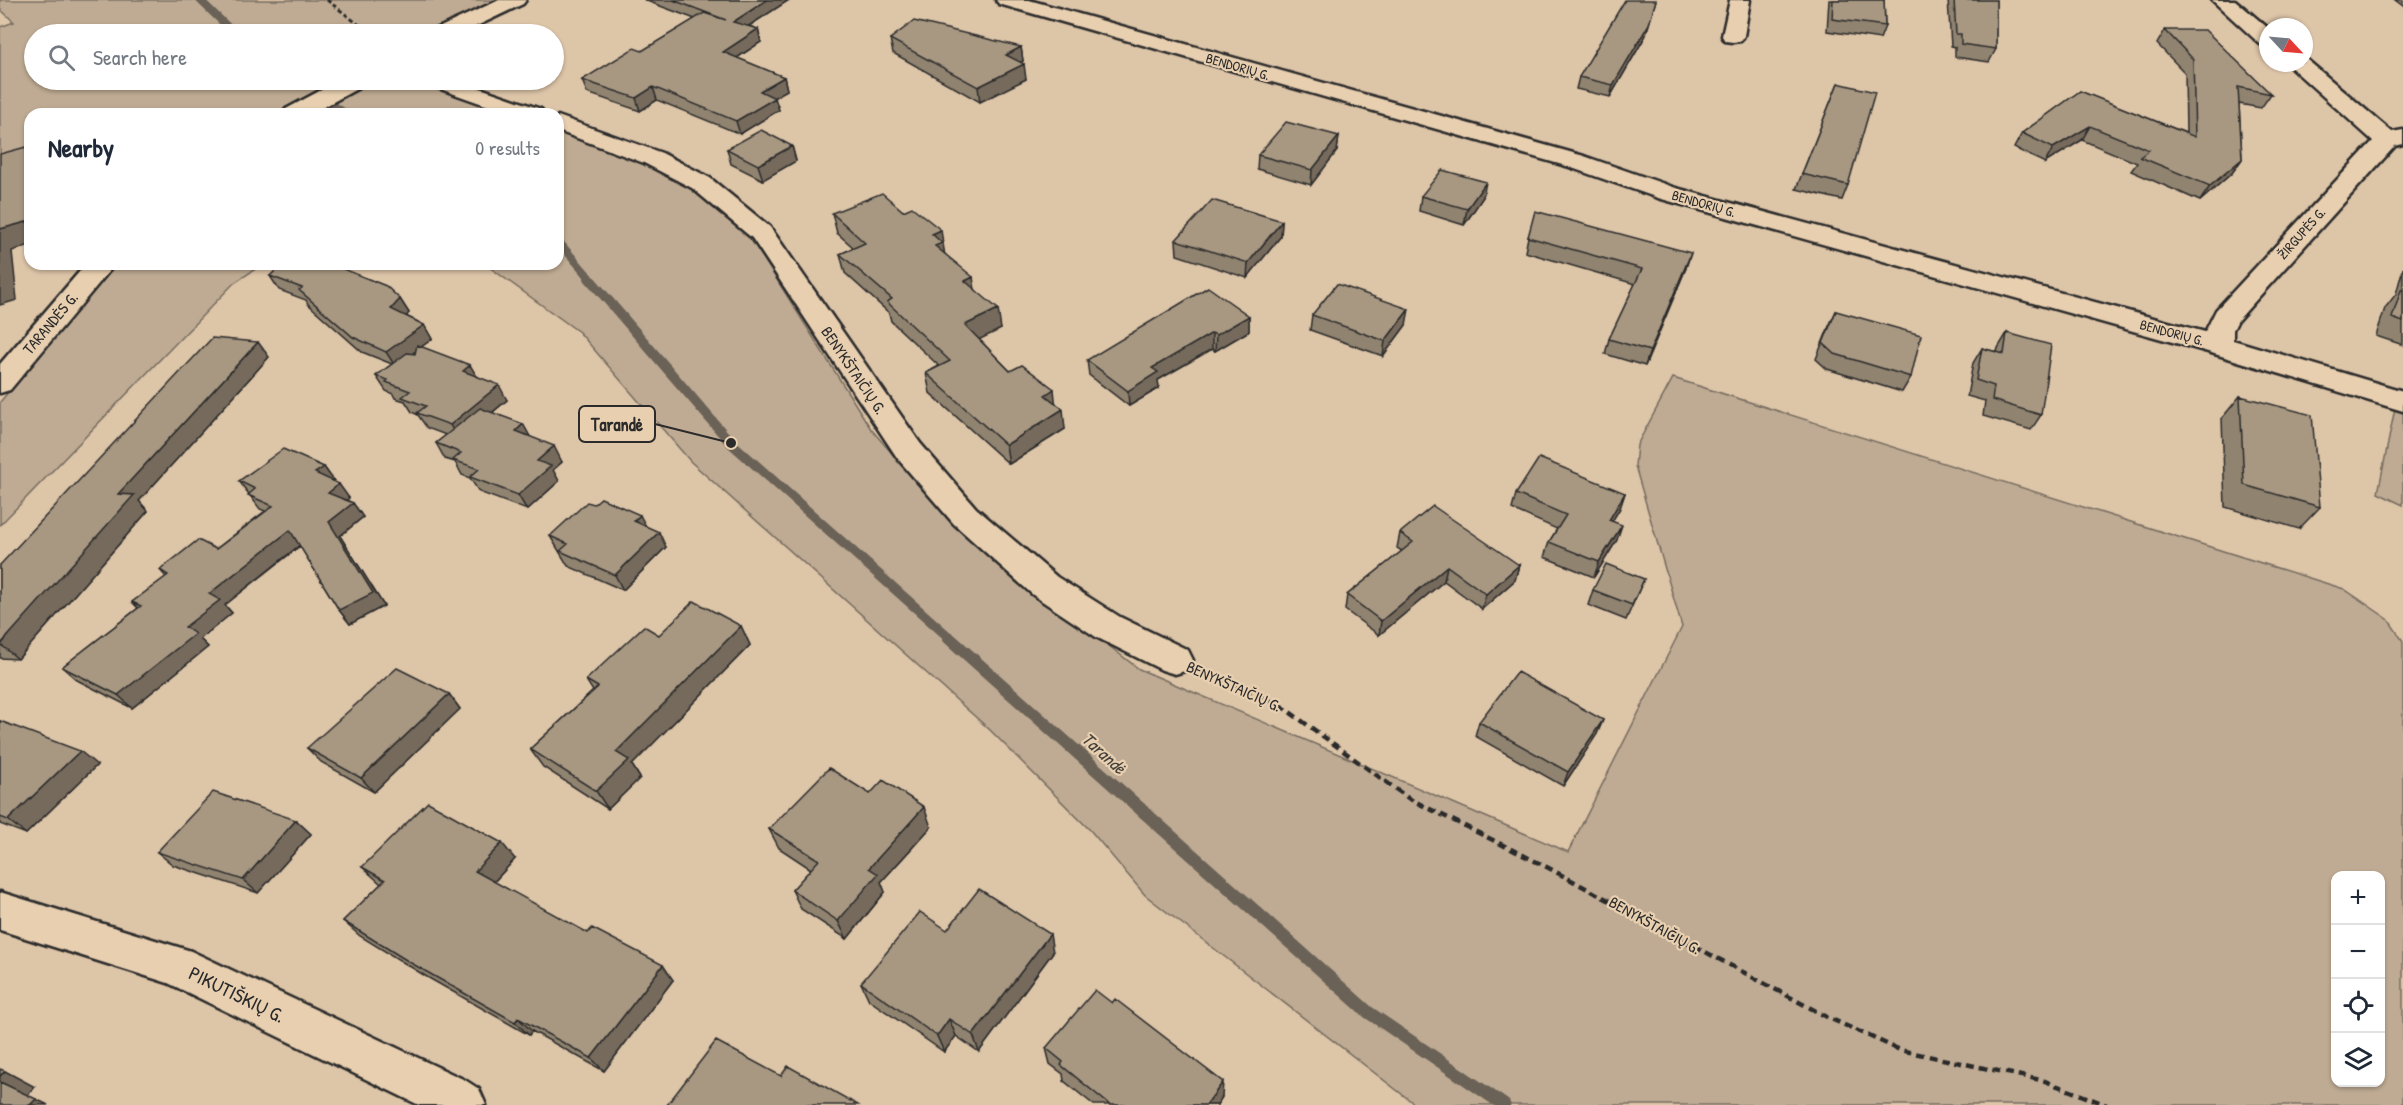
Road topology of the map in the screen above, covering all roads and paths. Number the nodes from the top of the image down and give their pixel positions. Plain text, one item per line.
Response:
1 (327, 0) edge
2 (516, 0) edge
3 (1006, 0) edge
4 (1740, 0) edge
5 (2223, 0) edge
6 (358, 24) edge
7 (465, 24) edge
8 (2259, 31) edge
9 (1733, 36) dead end
10 (2309, 72) edge
11 (338, 90) edge
12 (465, 90) edge
13 (305, 108) edge
14 (515, 108) edge
15 (564, 125) edge
16 (2395, 138) edge
17 (96, 270) edge
18 (2218, 345) junction
19 (0, 383) edge
20 (2403, 400) edge
21 (1175, 660) joint
22 (0, 911) edge
23 (463, 1105) edge
24 (2107, 1105) edge

1 - 6 path
2 - 7 street
3 - 18 street, BENDORIŲ G.
4 - 9 street
5 - 8 street
10 - 16 street
11 - 13 street
12 - 14 street
15 - 21 street, BENYKŠTAIČIŲ G.
16 - 18 street, ŽIRGUPĖS G.
17 - 19 street, TARANDĖS G.
18 - 20 street, BENDORIŲ G.
21 - 24 path, BENYKŠTAIČIŲ G.
22 - 23 street, PIKUTIŠKIŲ G.

